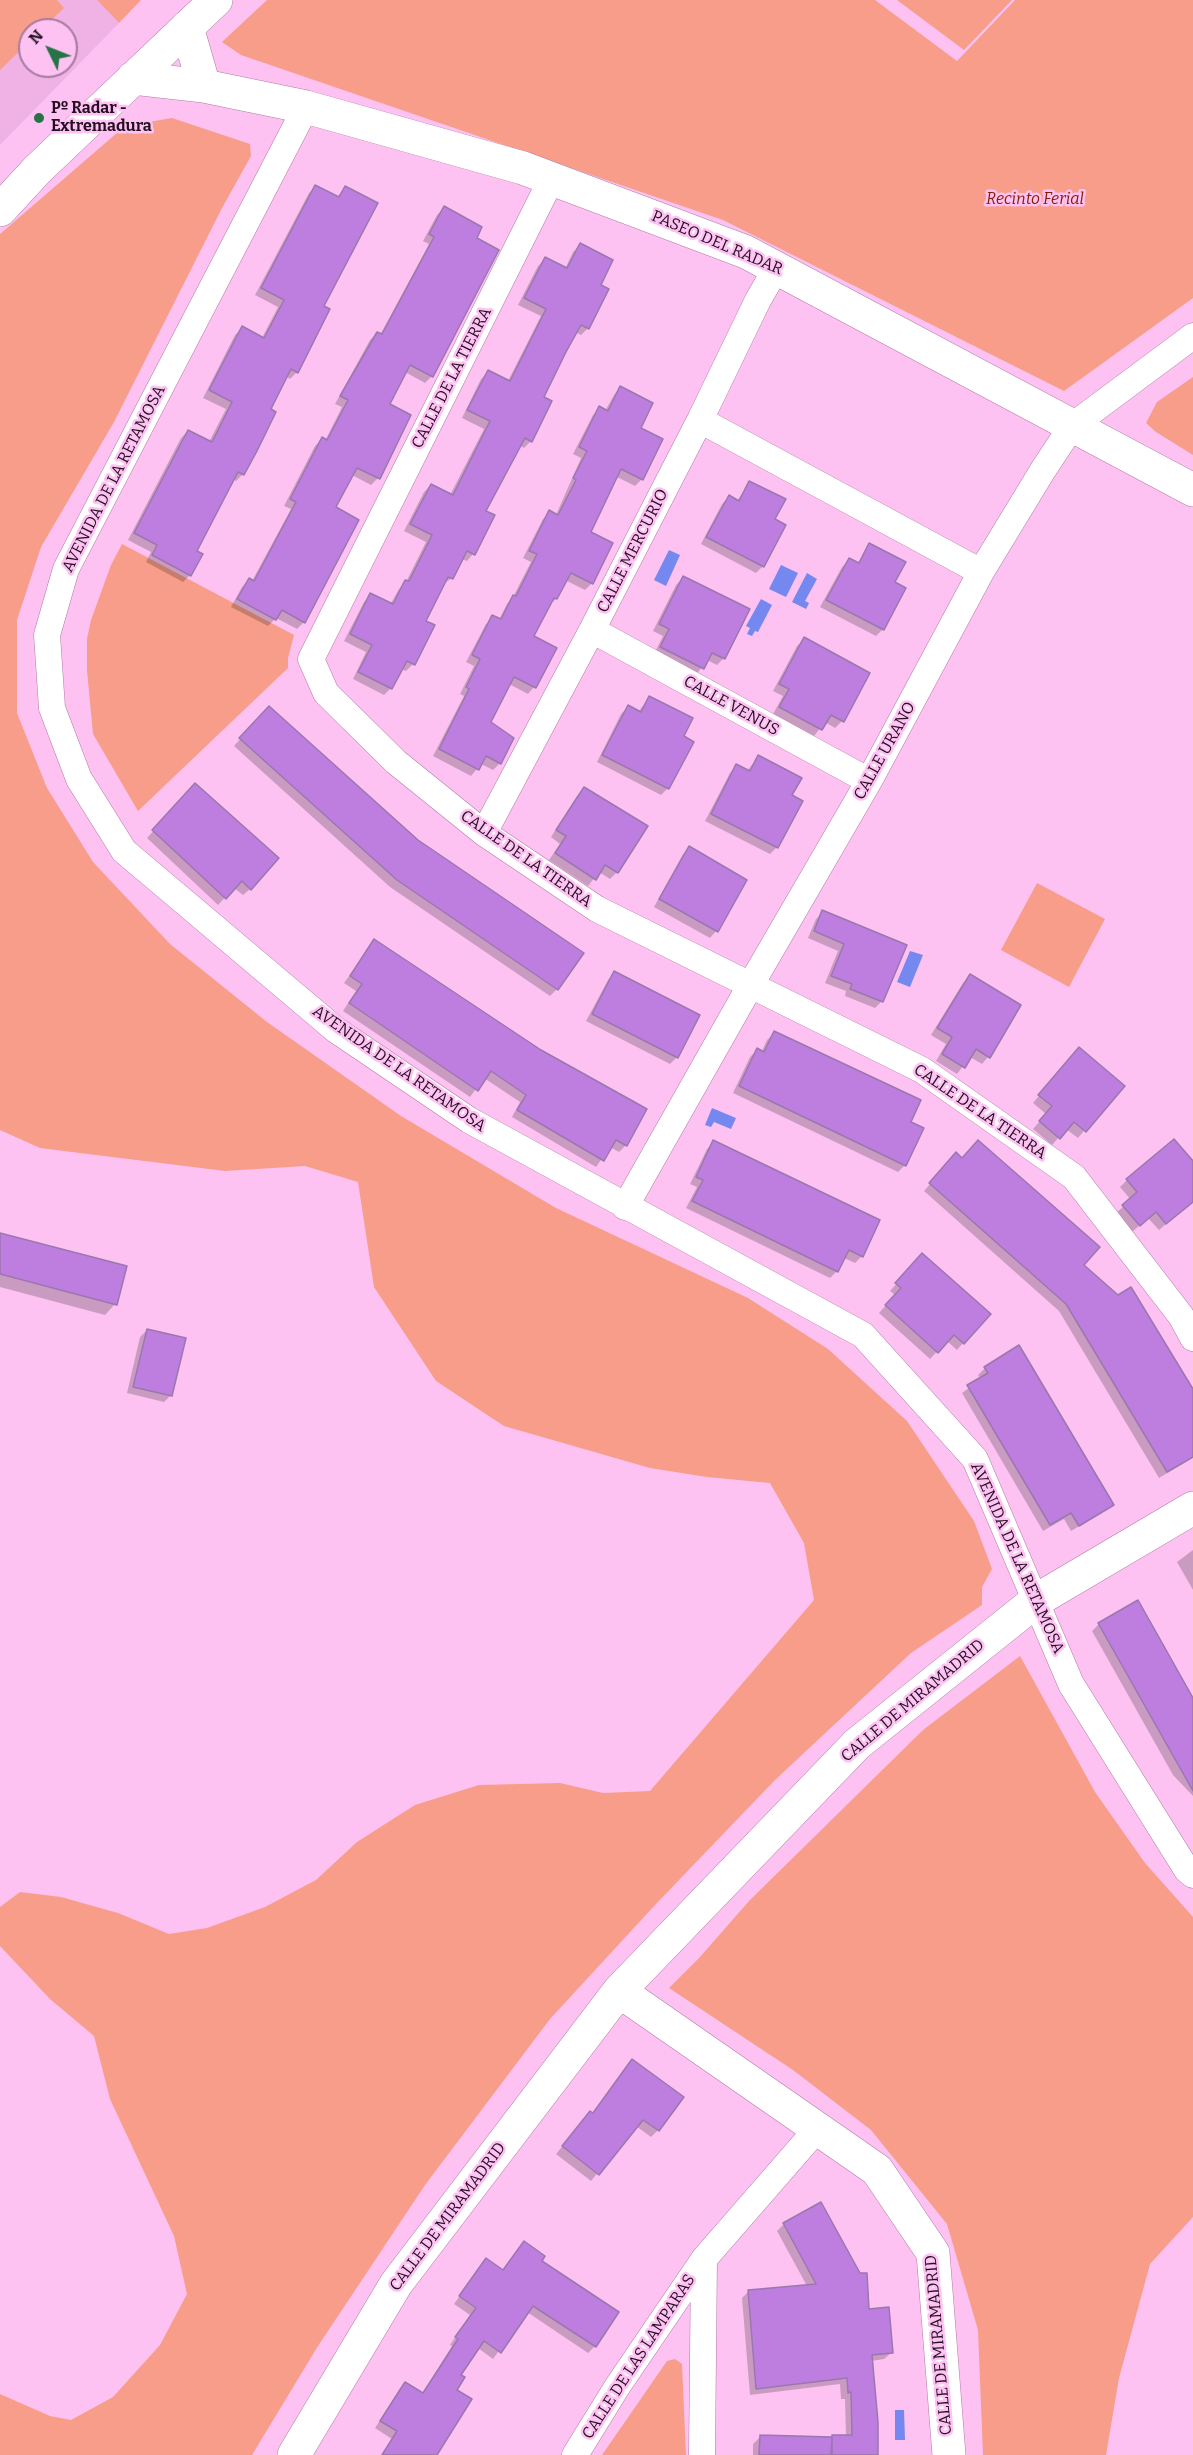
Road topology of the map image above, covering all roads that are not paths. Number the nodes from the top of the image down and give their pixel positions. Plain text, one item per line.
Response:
1 (216, 0) edge
2 (187, 27) junction
3 (134, 78) junction
4 (204, 86) junction
5 (306, 107) junction
6 (552, 178) junction
7 (0, 210) edge
8 (777, 267) junction
9 (1193, 336) edge
10 (700, 420) junction
11 (1072, 426) junction
12 (1193, 490) edge
13 (981, 572) junction
14 (592, 630) junction
15 (869, 782) junction
16 (484, 833) junction
17 (750, 986) junction
18 (625, 1207) junction
19 (1193, 1338) edge
20 (1193, 1508) edge
21 (1037, 1600) junction
22 (1193, 1875) edge
23 (619, 1991) junction
24 (818, 2127) junction
25 (704, 2259) junction
26 (294, 2455) edge
27 (575, 2455) edge
28 (702, 2455) edge
29 (949, 2455) edge

1 - 2 street
2 - 3 street
2 - 4 street
3 - 4 street, PASEO DEL RADAR
3 - 7 street
4 - 5 street, PASEO DEL RADAR
5 - 6 street, PASEO DEL RADAR
5 - 18 street, AVENIDA DE LA RETAMOSA
6 - 8 street, PASEO DEL RADAR
6 - 16 street, CALLE DE LA TIERRA
8 - 10 street, CALLE MERCURIO
8 - 11 street, PASEO DEL RADAR
9 - 11 street, CALLE URANO
10 - 13 street
10 - 14 street, CALLE MERCURIO
11 - 12 street, PASEO DEL RADAR
11 - 13 street, CALLE URANO
13 - 15 street, CALLE URANO
14 - 15 street, CALLE VENUS
14 - 16 street, CALLE MERCURIO
15 - 17 street, CALLE URANO
16 - 17 street, CALLE DE LA TIERRA
17 - 18 street, CALLE URANO
17 - 19 street, CALLE DE LA TIERRA
18 - 21 street, AVENIDA DE LA RETAMOSA
20 - 21 street, CALLE DE MIRAMADRID
21 - 22 street, AVENIDA DE LA RETAMOSA
21 - 23 street, CALLE DE MIRAMADRID
23 - 24 street, CALLE DE MIRAMADRID
23 - 26 street, CALLE DE MIRAMADRID
24 - 25 street, CALLE DE LAS LAMPARAS
24 - 29 street, CALLE DE MIRAMADRID
25 - 27 street, CALLE DE LAS LAMPARAS
25 - 28 street, CALLE DE LAS LAMPARAS

